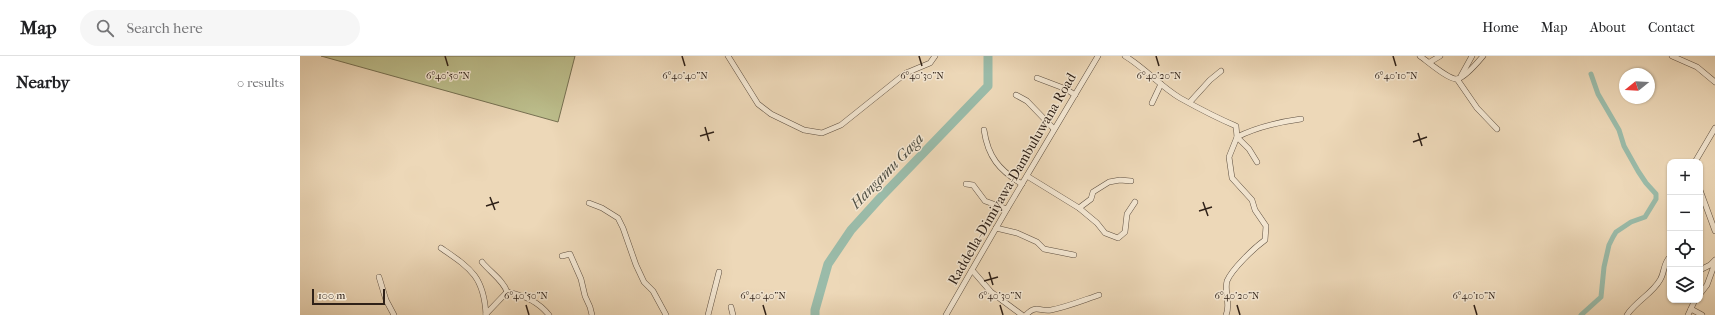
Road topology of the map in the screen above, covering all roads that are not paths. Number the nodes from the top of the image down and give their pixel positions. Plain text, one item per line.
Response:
1 (728, 56) edge
2 (936, 56) edge
3 (1098, 56) edge
4 (1126, 56) edge
5 (1420, 56) edge
6 (1440, 56) edge
7 (1472, 56) edge
8 (1483, 56) edge
9 (1672, 56) edge
10 (1430, 62) junction
11 (1221, 72) dead end
12 (1037, 78) dead end
13 (1459, 78) junction
14 (1715, 82) edge
15 (1162, 84) junction
16 (1016, 95) dead end
17 (1075, 95) junction
18 (1190, 102) junction
19 (1152, 103) dead end
20 (1301, 119) dead end
21 (1715, 128) edge
22 (1054, 129) junction
23 (1497, 129) dead end
24 (984, 130) dead end
25 (1236, 137) junction
26 (1697, 159) edge
27 (1256, 162) dead end
28 (1027, 176) junction
29 (1131, 181) dead end
30 (966, 184) dead end
31 (1022, 184) junction
32 (1702, 195) edge
33 (1135, 202) dead end
34 (589, 203) dead end
35 (1079, 208) junction
36 (1007, 209) junction
37 (996, 228) junction
38 (1715, 231) edge
39 (441, 248) dead end
40 (1074, 255) dead end
41 (562, 256) dead end
42 (1715, 260) edge
43 (482, 262) dead end
44 (1667, 262) edge
45 (1715, 263) edge
46 (1703, 268) edge
47 (972, 270) junction
48 (719, 272) dead end
49 (379, 277) dead end
50 (1703, 290) edge
51 (507, 292) junction
52 (1099, 295) dead end
53 (1694, 303) edge
54 (731, 307) dead end
55 (1691, 309) junction
56 (394, 315) edge
57 (486, 315) edge
58 (549, 315) edge
59 (592, 315) edge
60 (666, 315) edge
61 (708, 315) edge
62 (732, 315) edge
63 (946, 315) edge
64 (1022, 315) edge
65 (1026, 315) edge
66 (1226, 315) edge
67 (1627, 315) edge
68 (1688, 315) edge
69 (1702, 315) edge

1 - 2 street
3 - 17 street, Raddella-Dimiyawa-Dambuluwana Road
4 - 15 street
5 - 10 street
6 - 10 street
7 - 13 street
8 - 13 street
9 - 14 street
10 - 13 street
11 - 18 street
12 - 17 street
13 - 23 street
15 - 18 street
15 - 19 street
16 - 22 street
17 - 22 street, Raddella-Dimiyawa-Dambuluwana Road
18 - 25 street
20 - 25 street
21 - 26 street
22 - 28 street, Raddella-Dimiyawa-Dambuluwana Road
24 - 31 street
25 - 27 street
25 - 66 street
28 - 31 street, Raddella-Dimiyawa-Dambuluwana Road
28 - 35 street
29 - 35 street
30 - 36 street
31 - 36 street, Raddella-Dimiyawa-Dambuluwana Road
32 - 38 street
33 - 35 street
34 - 60 street
36 - 37 street, Raddella-Dimiyawa-Dambuluwana Road
37 - 40 street
37 - 47 street, Raddella-Dimiyawa-Dambuluwana Road
39 - 57 street
41 - 59 street
42 - 46 street
43 - 51 street
44 - 67 street
45 - 50 street
47 - 63 street, Raddella-Dimiyawa-Dambuluwana Road
47 - 64 street
48 - 61 street
49 - 56 street
51 - 57 street
51 - 58 street
52 - 65 street
53 - 55 street
54 - 62 street
55 - 68 street
55 - 69 street

